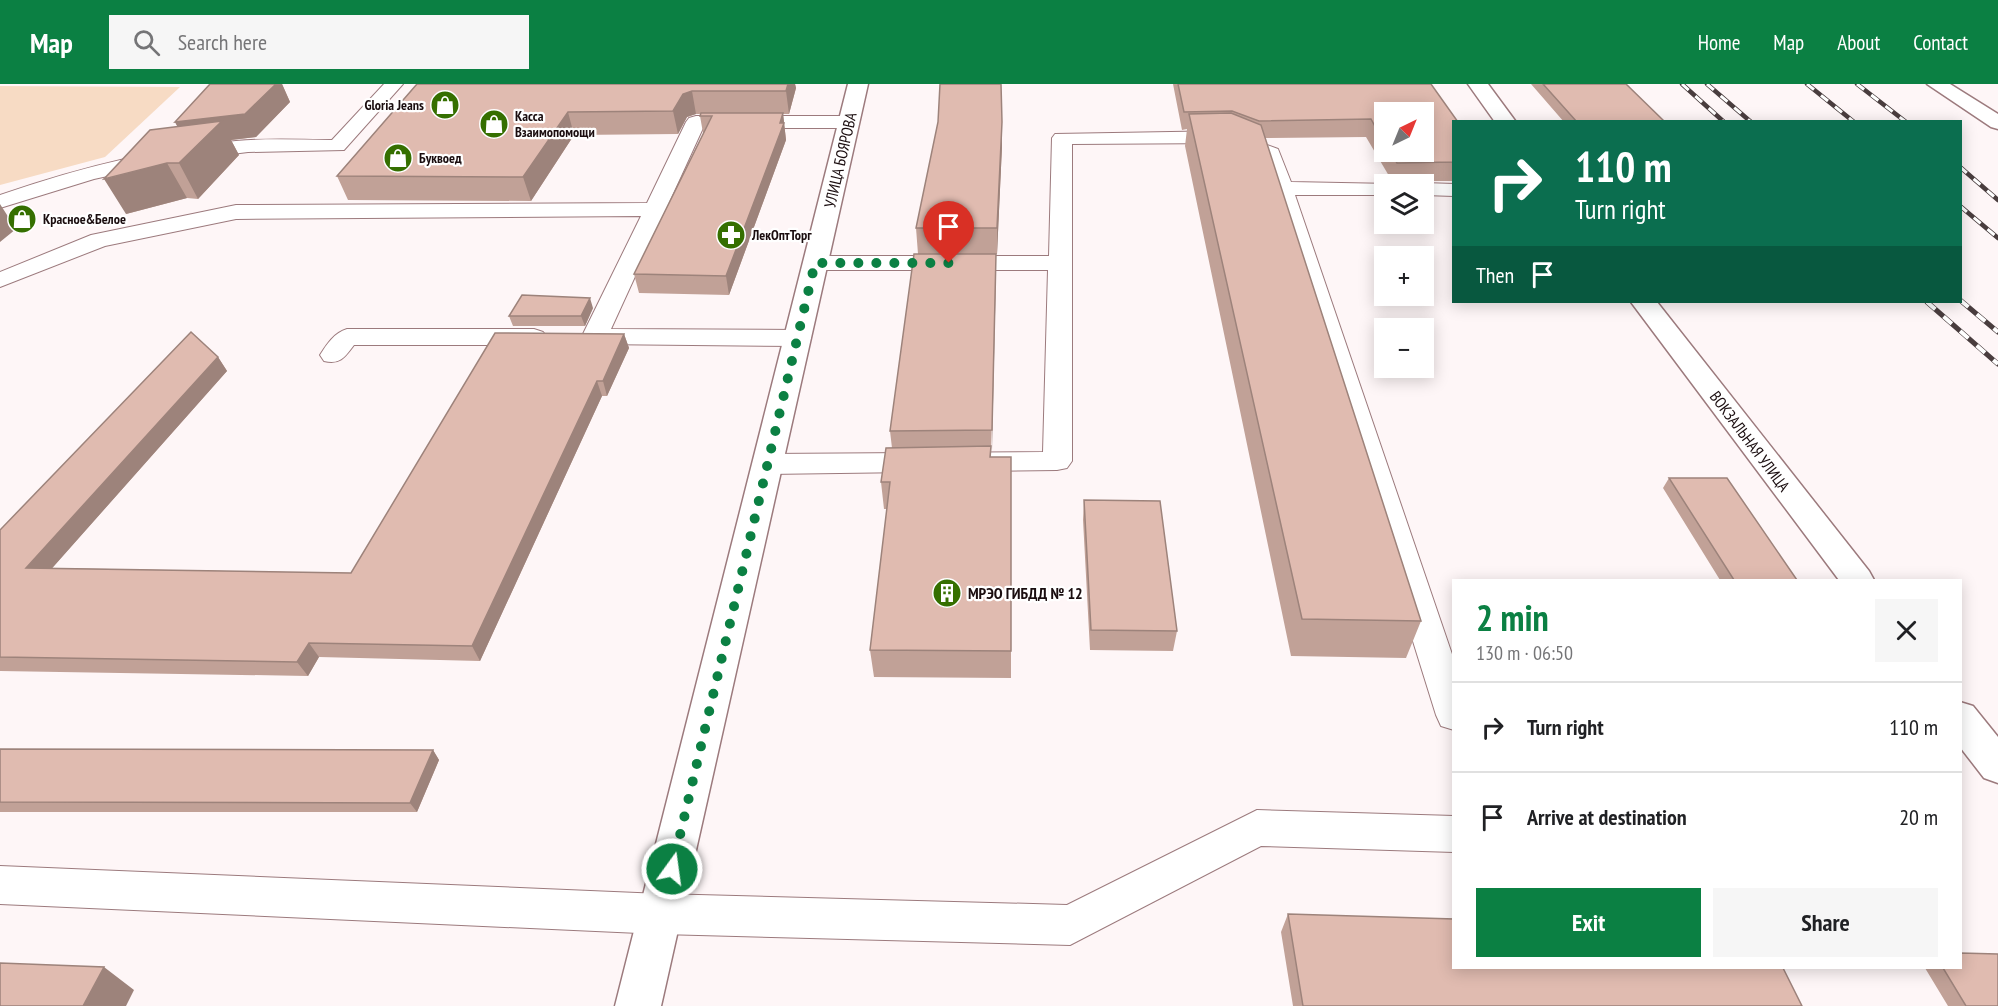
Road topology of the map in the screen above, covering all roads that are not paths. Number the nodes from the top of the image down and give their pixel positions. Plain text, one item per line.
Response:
1 (394, 84) edge
2 (858, 84) edge
3 (1478, 84) edge
4 (1937, 84) edge
5 (1505, 120) edge
6 (849, 122) junction
7 (1998, 123) edge
8 (336, 146) junction
9 (314, 169) dead end
10 (1282, 188) junction
11 (1374, 189) edge
12 (1434, 189) edge
13 (1452, 190) edge
14 (0, 202) edge
15 (656, 208) junction
16 (815, 263) junction
17 (1060, 263) junction
18 (0, 280) edge
19 (1645, 303) edge
20 (576, 336) junction
21 (798, 338) junction
22 (333, 355) dead end
23 (768, 464) junction
24 (1856, 579) edge
25 (1452, 709) edge
26 (1962, 720) edge
27 (1998, 766) edge
28 (1452, 834) edge
29 (0, 885) edge
30 (661, 914) junction
31 (638, 1006) edge

1 - 8 lane
2 - 6 street, УЛИЦА БОЯРОВА
3 - 5 street
4 - 7 street
6 - 15 lane
6 - 16 street, УЛИЦА БОЯРОВА
8 - 9 lane
8 - 14 lane
10 - 11 lane
10 - 17 lane
10 - 25 lane
12 - 13 lane
15 - 18 lane
15 - 20 lane
16 - 17 lane
16 - 21 street, УЛИЦА БОЯРОВА
17 - 23 lane
19 - 24 street, ВОКЗАЛЬНАЯ УЛИЦА
20 - 21 lane
20 - 22 lane
21 - 23 street, УЛИЦА БОЯРОВА
23 - 30 street, УЛИЦА БОЯРОВА
26 - 27 street
28 - 30 lane
29 - 30 lane
30 - 31 street, УЛИЦА БОЯРОВА

